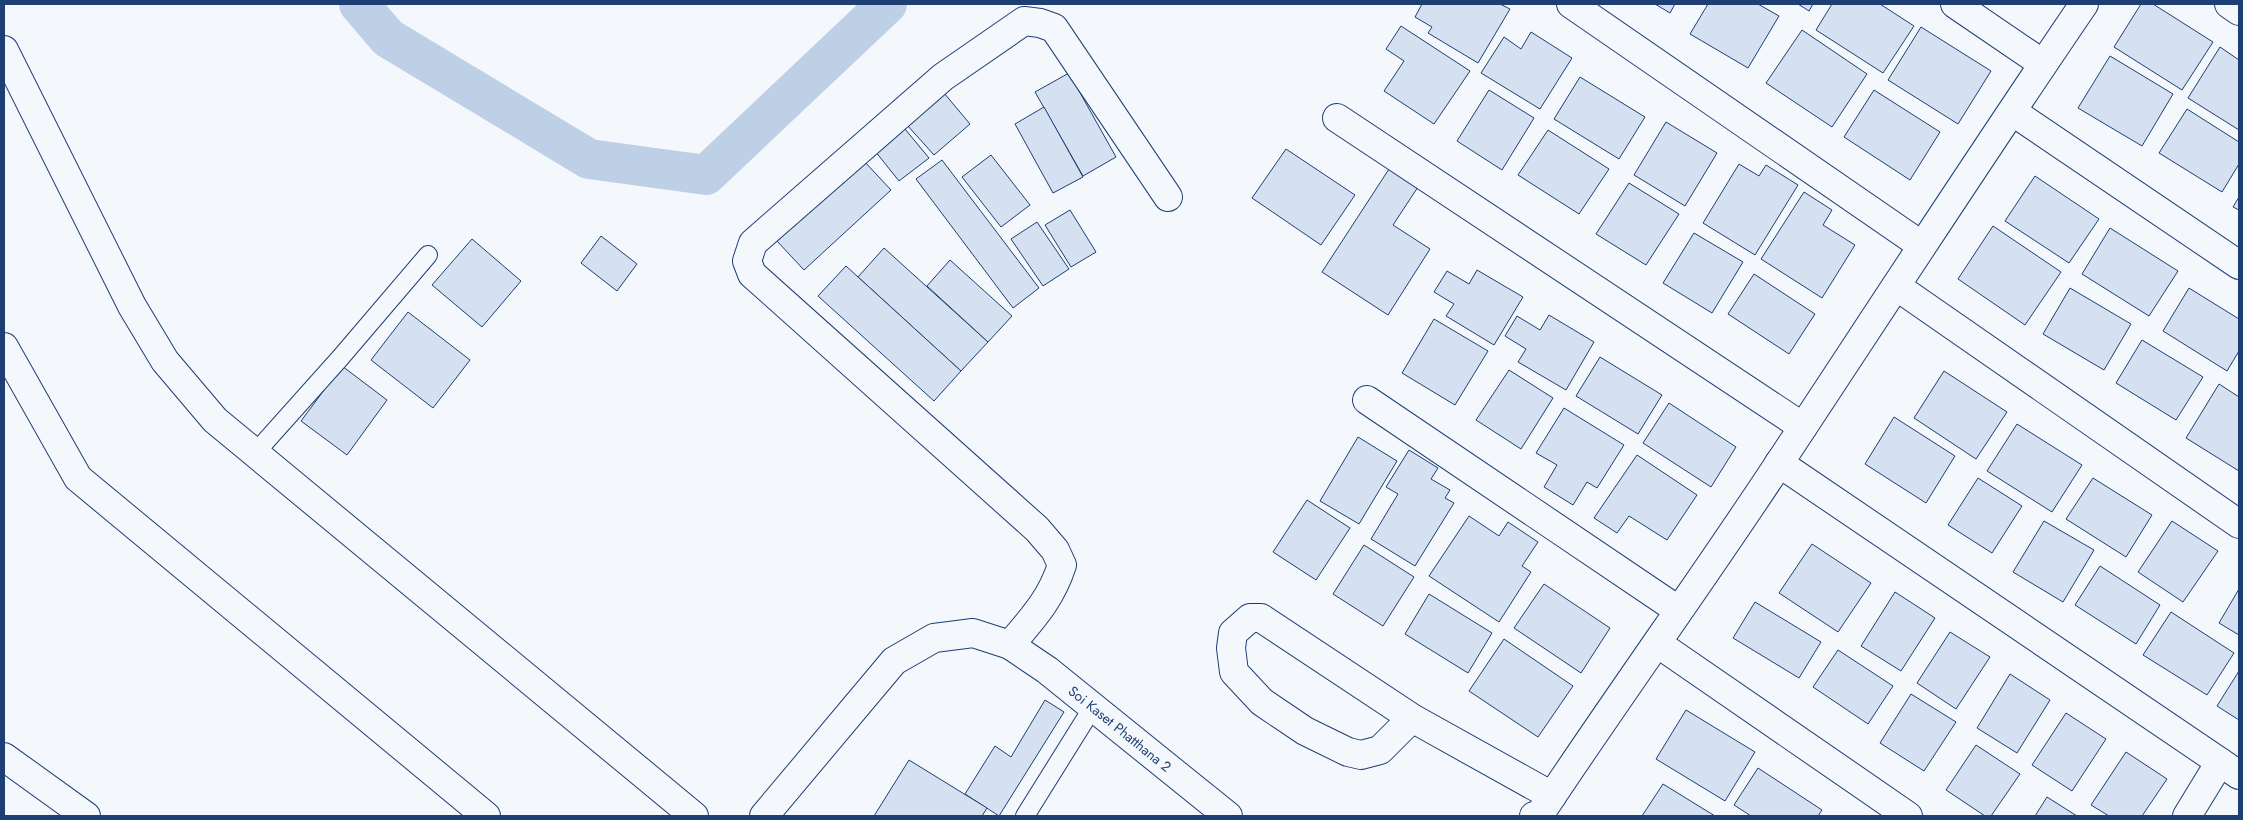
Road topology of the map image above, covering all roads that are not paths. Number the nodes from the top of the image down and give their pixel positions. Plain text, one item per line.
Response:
1 (1572, 4) edge
2 (1955, 4) edge
3 (2084, 4) edge
4 (2229, 4) edge
5 (2239, 11) edge
6 (4, 50) edge
7 (2043, 64) junction
8 (2013, 112) junction
9 (1337, 118) dead end
10 (1168, 197) dead end
11 (1922, 244) junction
12 (428, 255) dead end
13 (2239, 265) edge
14 (1896, 286) junction
15 (4, 347) edge
16 (1367, 400) dead end
17 (1803, 427) junction
18 (256, 452) junction
19 (1779, 463) junction
20 (2239, 524) edge
21 (1678, 610) junction
22 (1657, 643) junction
23 (1010, 645) junction
24 (1093, 707) junction
25 (1412, 718) junction
26 (4, 757) edge
27 (2230, 769) edge
28 (1544, 812) edge
29 (86, 816) edge
30 (486, 816) edge
31 (694, 816) edge
32 (764, 816) edge
33 (1025, 816) edge
34 (1228, 816) edge
35 (1908, 816) edge
36 (2187, 816) edge

1 - 11 street
2 - 7 street
3 - 7 street
4 - 5 street
6 - 18 street
7 - 8 street
8 - 11 street
8 - 13 street
9 - 17 street
10 - 23 street
11 - 14 street
12 - 18 lane
14 - 17 street
14 - 20 street
15 - 30 street
16 - 21 street
17 - 19 street
18 - 31 street
19 - 21 street
19 - 27 street
21 - 22 street
22 - 28 street
22 - 35 street
23 - 24 street, Soi Kaset Phatthana 2
23 - 32 street, Soi Kaset Phatthana 2
24 - 33 lane
24 - 34 street, Soi Kaset Phatthana 2
25 - 25 street
25 - 28 street
26 - 29 street
27 - 36 street

